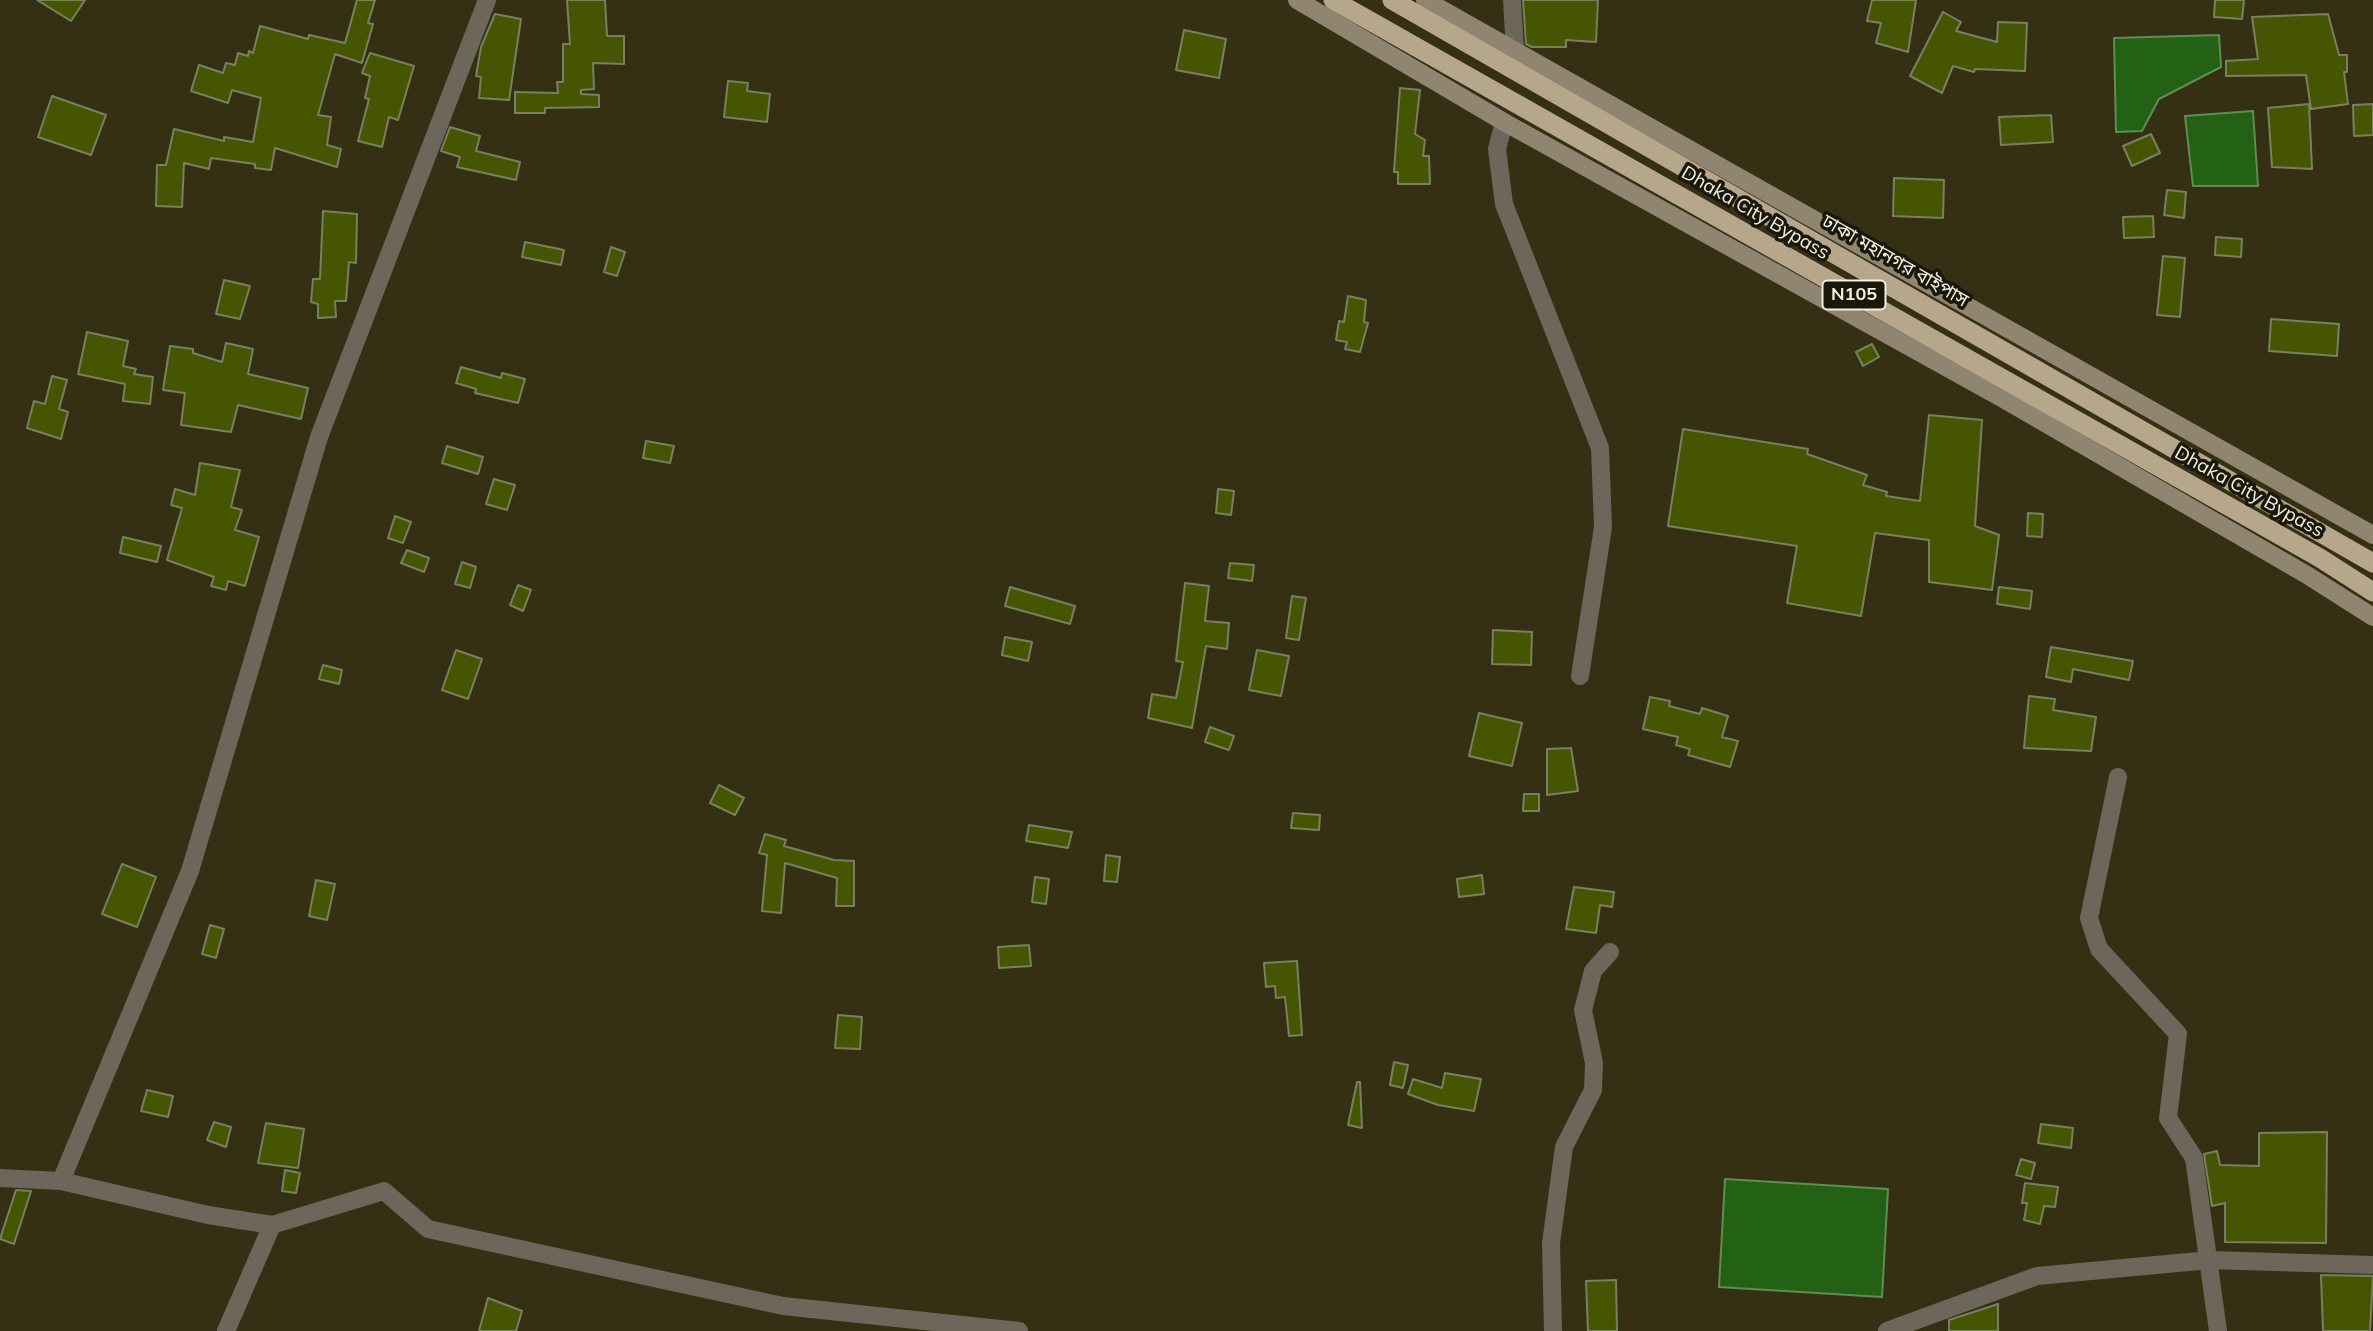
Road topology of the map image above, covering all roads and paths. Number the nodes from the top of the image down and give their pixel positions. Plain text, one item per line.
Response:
1 (487, 0) edge
2 (1297, 0) edge
3 (1333, 0) edge
4 (1392, 0) edge
5 (1425, 0) edge
6 (1512, 0) edge
7 (1515, 51) junction
8 (1504, 122) junction
9 (2373, 535) edge
10 (2373, 563) edge
11 (2373, 592) edge
12 (2373, 617) edge
13 (1580, 676) dead end
14 (2118, 777) dead end
15 (1610, 952) dead end
16 (0, 1178) edge
17 (61, 1181) junction
18 (272, 1225) junction
19 (2210, 1260) junction
20 (2373, 1265) edge
21 (226, 1331) edge
22 (1019, 1331) edge
23 (1553, 1331) edge
24 (1887, 1331) edge
25 (2218, 1331) edge

1 - 17 street
2 - 8 main road
3 - 11 highway, Dhaka City Bypass / N105
4 - 10 highway, ঢাকা মহানগর বাইপাস / N105
5 - 7 main road
6 - 7 street
7 - 9 main road
8 - 12 main road
8 - 13 street
14 - 19 street
15 - 23 street
16 - 17 street
17 - 18 street
18 - 21 street
18 - 22 street
19 - 20 street
19 - 24 street
19 - 25 street

